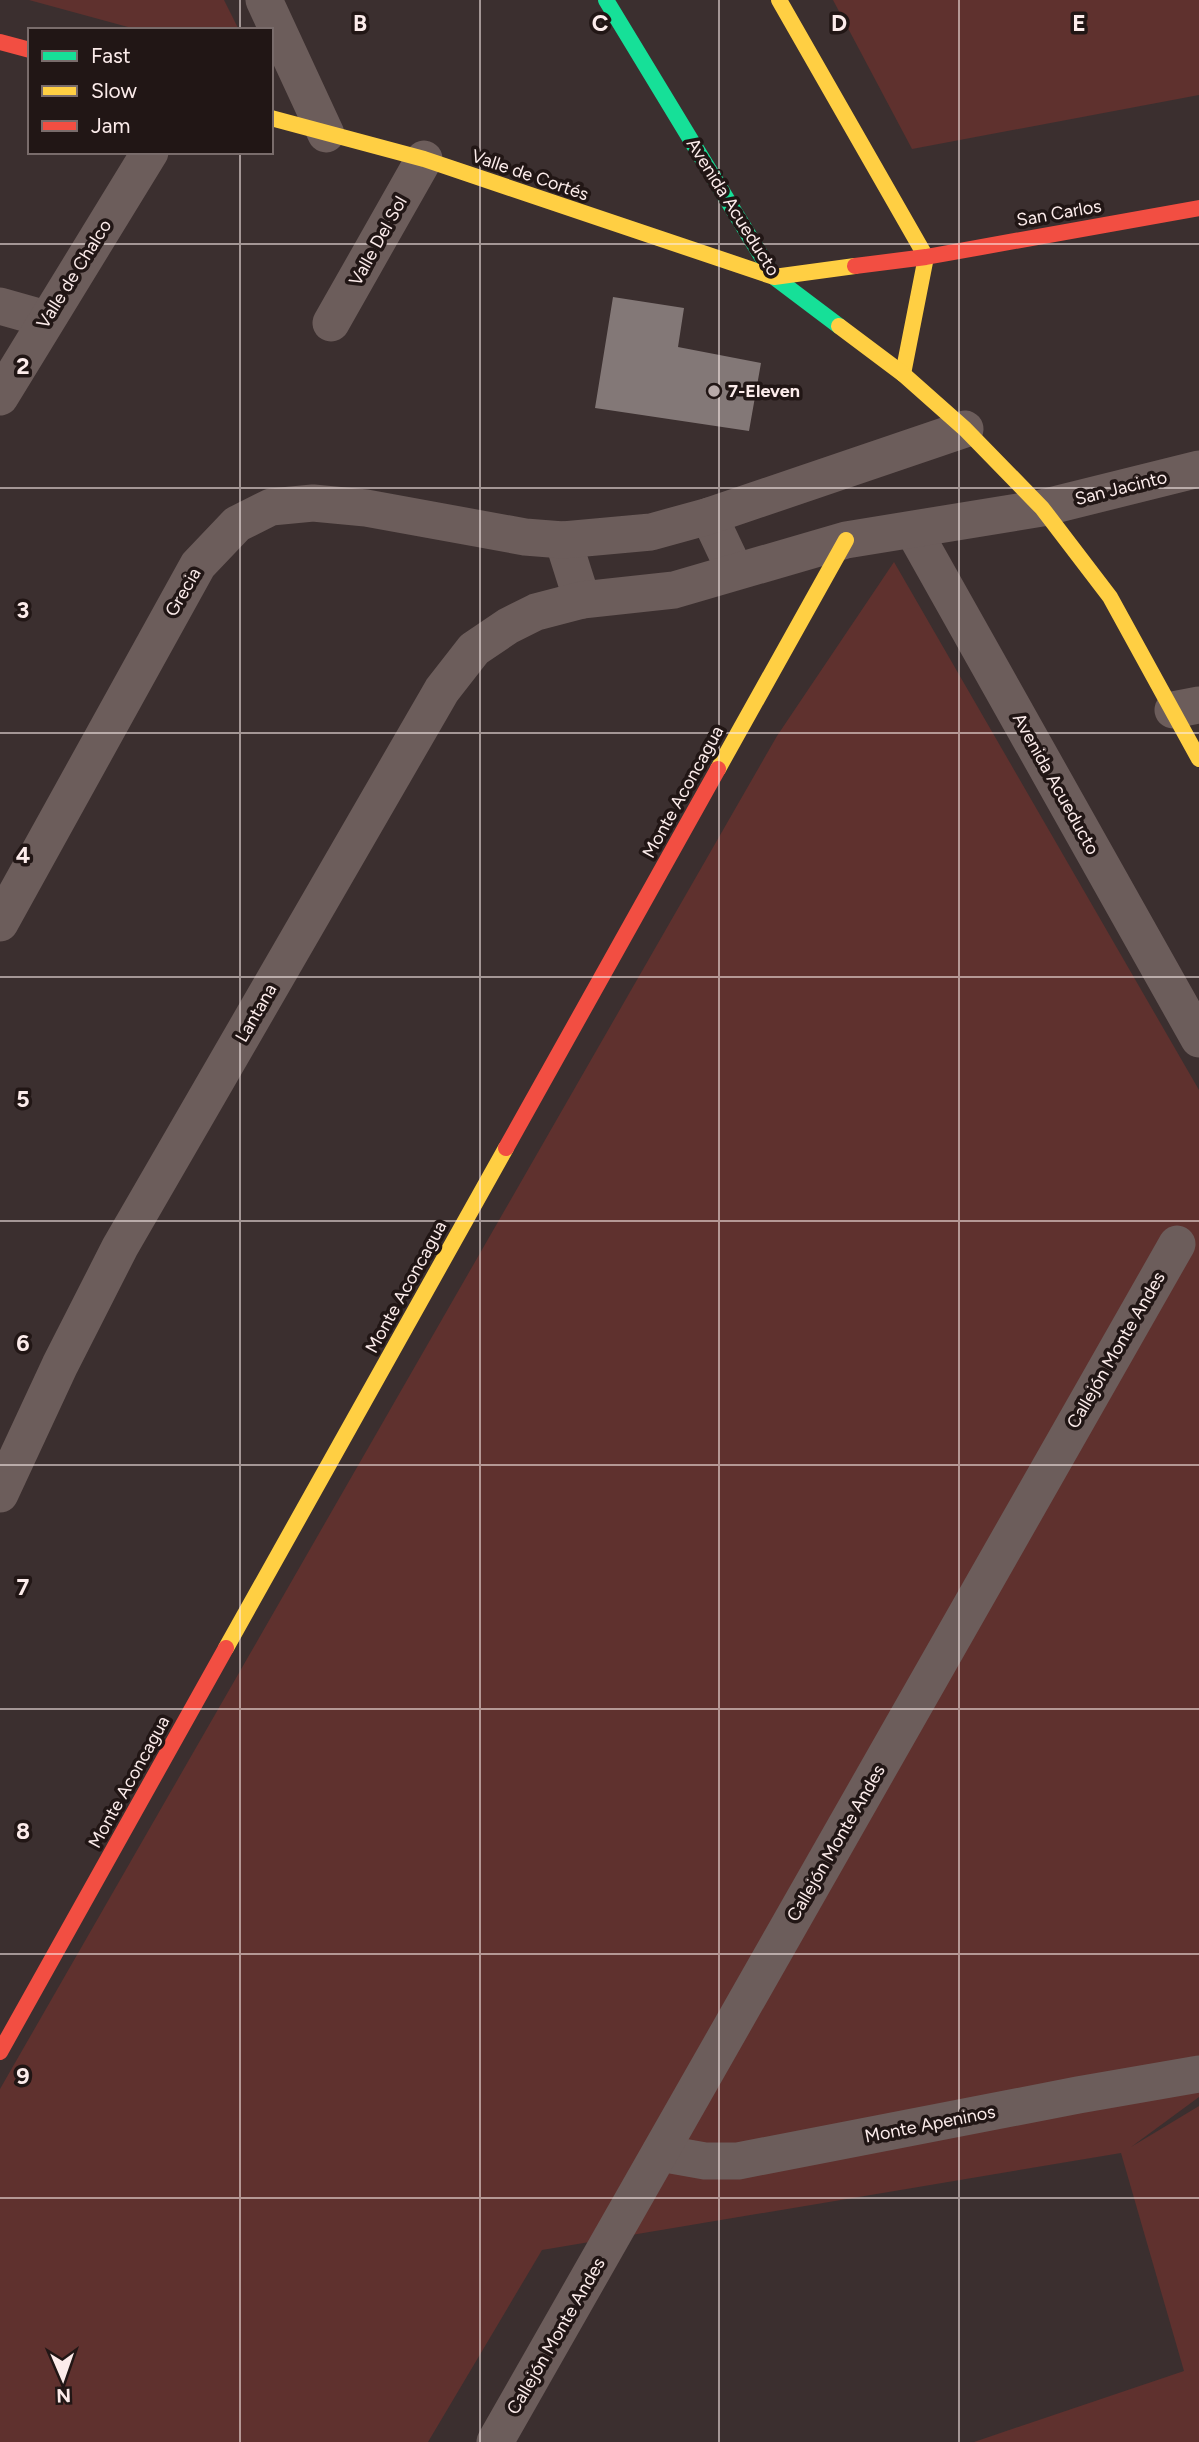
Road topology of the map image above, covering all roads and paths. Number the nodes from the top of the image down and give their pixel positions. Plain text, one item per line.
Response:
1 (264, 0) edge
2 (606, 0) edge
3 (779, 0) edge
4 (0, 42) edge
5 (28, 49) edge
6 (273, 119) edge
7 (326, 134) junction
8 (149, 154) edge
9 (424, 159) junction
10 (1199, 208) edge
11 (926, 257) junction
12 (775, 277) junction
13 (0, 306) edge
14 (46, 319) junction
15 (331, 323) dead end
16 (903, 374) junction
17 (0, 397) edge
18 (965, 429) junction
19 (1199, 469) edge
20 (1042, 508) junction
21 (709, 516) junction
22 (913, 530) junction
23 (563, 540) junction
24 (846, 540) junction
25 (735, 571) junction
26 (582, 600) junction
27 (1186, 707) edge
28 (1199, 759) edge
29 (0, 923) edge
30 (1199, 1039) edge
31 (1177, 1244) dead end
32 (0, 1494) edge
33 (0, 2052) edge
34 (1199, 2074) edge
35 (660, 2154) junction
36 (495, 2442) edge

1 - 7 street
2 - 12 street, Avenida Acueducto
3 - 11 street
4 - 5 street
6 - 7 street, Valle de Cortés
7 - 9 street, Valle de Cortés
8 - 14 street, Valle de Chalco
9 - 12 street, Valle de Cortés
9 - 15 street, Valle Del Sol
10 - 11 street, San Carlos
11 - 12 street, San Carlos
11 - 16 street
12 - 16 street, Avenida Acueducto
13 - 14 street
14 - 17 street, Valle de Chalco
16 - 18 street, Avenida Acueducto
18 - 20 street, Avenida Acueducto
18 - 21 street, Grecia
19 - 20 street, San Jacinto
20 - 22 street, San Jacinto
20 - 27 street, Avenida Acueducto
21 - 23 street, Grecia
21 - 25 street
22 - 24 street, San Jacinto
22 - 30 street, Avenida Acueducto
23 - 26 street
23 - 29 street, Grecia
24 - 25 street, Lantana
24 - 33 street, Monte Aconcagua
25 - 26 street, Lantana
26 - 32 street, Lantana
27 - 28 street, Avenida Acueducto
31 - 35 street, Callejón Monte Andes
34 - 35 street, Monte Apeninos
35 - 36 street, Callejón Monte Andes

